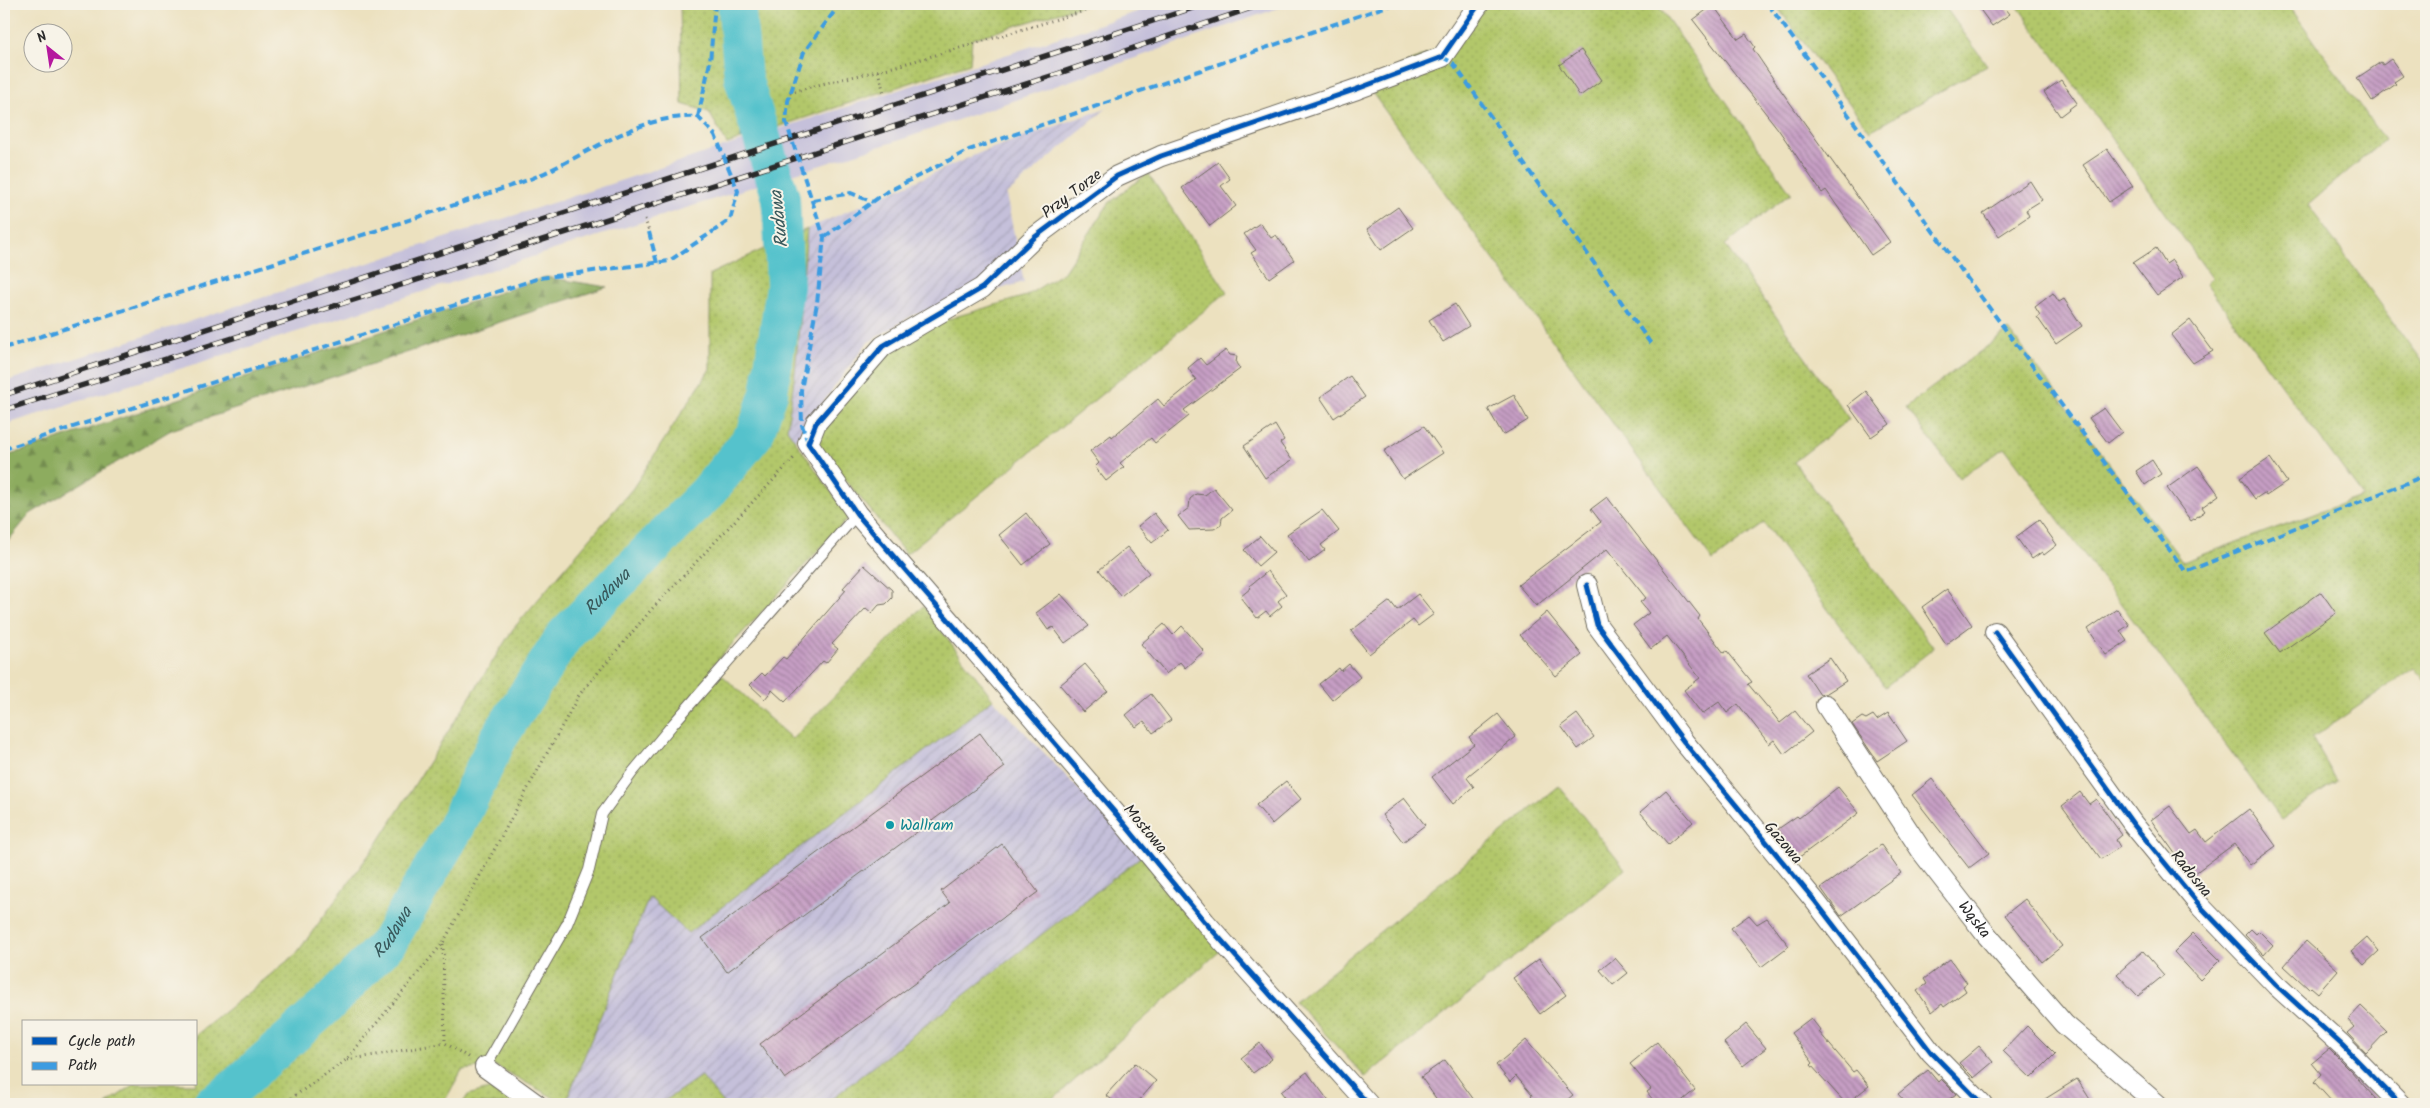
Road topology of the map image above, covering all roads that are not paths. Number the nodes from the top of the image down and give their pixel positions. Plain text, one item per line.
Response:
1 (1479, 4) edge
2 (808, 443) joint
3 (857, 514) junction
4 (1587, 584) dead end
5 (1995, 632) dead end
6 (1826, 705) dead end
7 (485, 1067) joint
8 (536, 1104) edge
9 (1368, 1104) edge
10 (1982, 1104) edge
11 (2157, 1104) edge
12 (2400, 1104) edge

1 - 2 street, Przy Torze
2 - 3 street, Mostowa
3 - 7 lane
3 - 9 street, Mostowa
4 - 10 street, Gazowa
5 - 12 street, Radosna
6 - 11 street, Wąska
7 - 8 street

